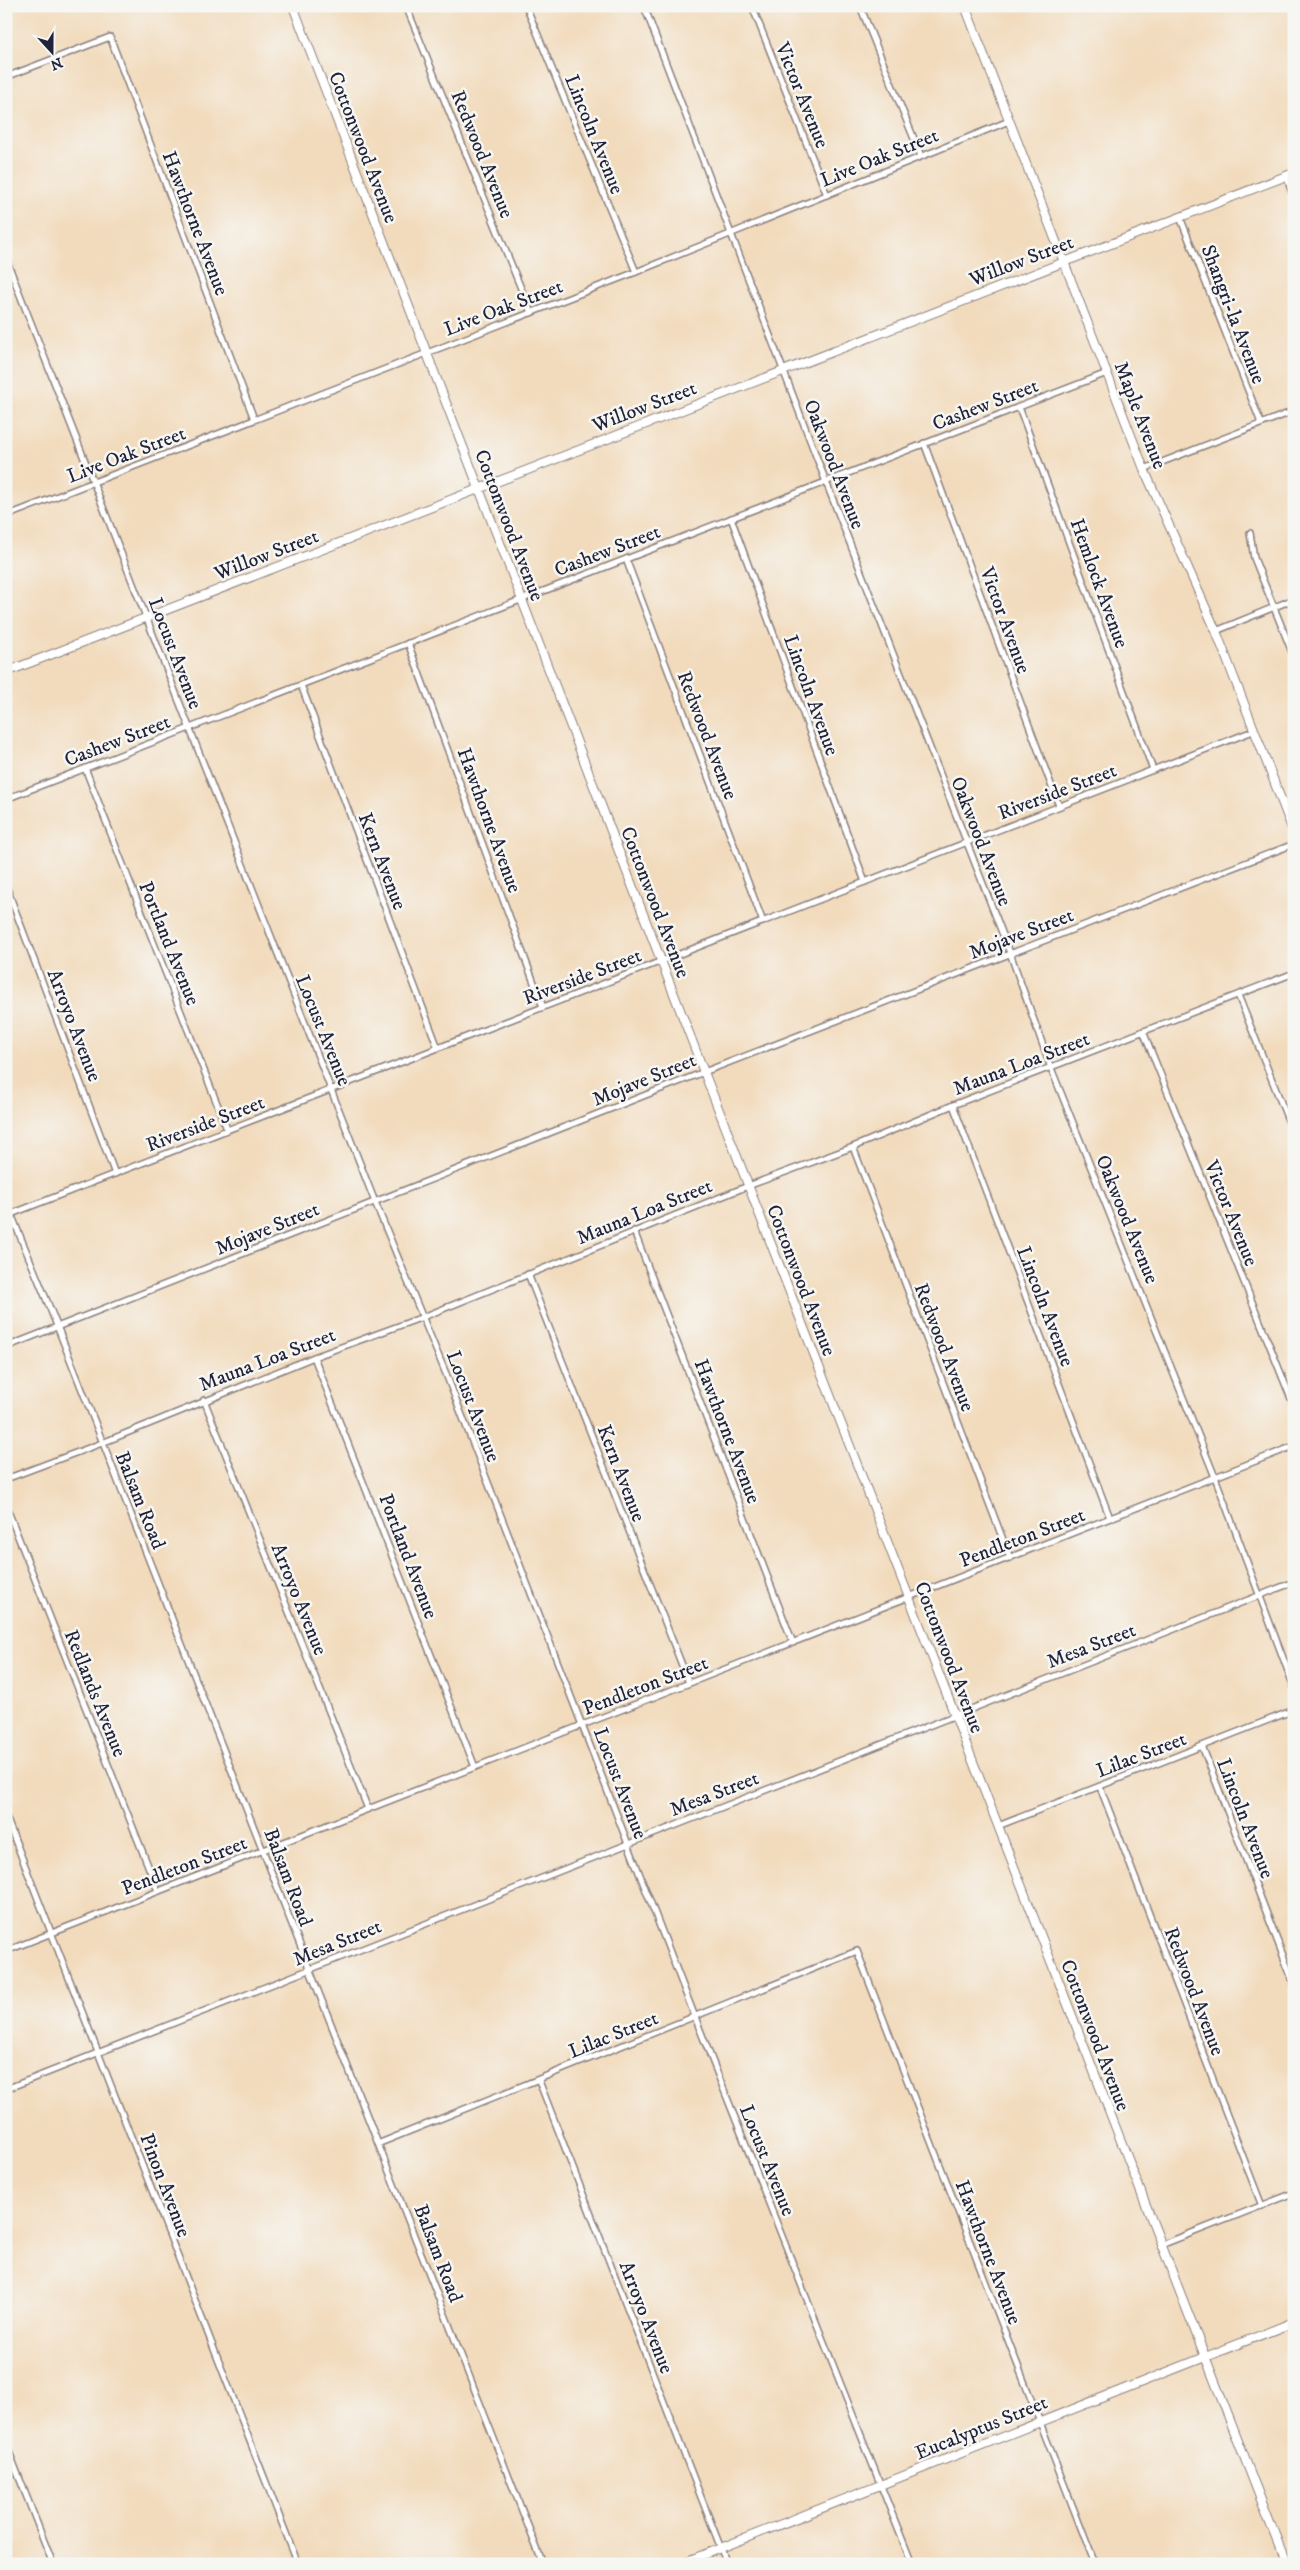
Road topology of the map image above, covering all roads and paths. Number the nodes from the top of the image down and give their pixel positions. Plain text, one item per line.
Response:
1 (293, 6) edge
2 (406, 6) edge
3 (526, 6) edge
4 (644, 6) edge
5 (752, 6) edge
6 (860, 6) edge
7 (965, 6) edge
8 (6, 77) edge
9 (1010, 121) junction
10 (921, 156) junction
11 (1294, 173) edge
12 (1286, 176) junction
13 (826, 195) junction
14 (1294, 198) edge
15 (1180, 217) junction
16 (731, 233) junction
17 (6, 259) edge
18 (1064, 260) junction
19 (636, 272) junction
20 (531, 313) junction
21 (426, 352) junction
22 (783, 370) junction
23 (1107, 373) junction
24 (1019, 407) junction
25 (1294, 411) edge
26 (254, 419) junction
27 (1261, 423) junction
28 (924, 444) junction
29 (1144, 470) junction
30 (94, 482) junction
31 (826, 482) junction
32 (478, 488) junction
33 (6, 516) edge
34 (731, 518) junction
35 (1250, 533) dead end
36 (626, 559) junction
37 (1294, 599) edge
38 (521, 600) junction
39 (1275, 608) junction
40 (146, 618) junction
41 (1216, 631) junction
42 (408, 643) junction
43 (1294, 656) edge
44 (6, 672) edge
45 (301, 685) junction
46 (189, 728) junction
47 (1253, 731) junction
48 (85, 768) junction
49 (1153, 770) junction
50 (6, 799) edge
51 (1059, 806) junction
52 (1294, 833) edge
53 (966, 842) junction
54 (1294, 844) edge
55 (865, 882) junction
56 (6, 886) edge
57 (763, 922) junction
58 (1010, 953) junction
59 (661, 961) junction
60 (1294, 973) edge
61 (1238, 995) junction
62 (544, 1006) junction
63 (1143, 1031) junction
64 (438, 1048) junction
65 (1051, 1068) junction
66 (704, 1072) junction
67 (332, 1090) junction
68 (953, 1105) junction
69 (228, 1129) junction
70 (1294, 1135) edge
71 (853, 1147) junction
72 (115, 1174) junction
73 (748, 1186) junction
74 (6, 1202) edge
75 (375, 1202) junction
76 (9, 1215) edge
77 (634, 1231) junction
78 (528, 1274) junction
79 (422, 1317) junction
80 (58, 1327) junction
81 (6, 1347) edge
82 (314, 1357) junction
83 (204, 1400) junction
84 (1294, 1406) edge
85 (102, 1443) junction
86 (1294, 1446) edge
87 (1215, 1477) junction
88 (6, 1479) edge
89 (6, 1506) edge
90 (1110, 1518) junction
91 (1010, 1558) junction
92 (1294, 1582) edge
93 (1259, 1596) junction
94 (909, 1597) junction
95 (793, 1643) junction
96 (689, 1684) junction
97 (1294, 1687) edge
98 (1294, 1710) edge
99 (955, 1714) junction
100 (582, 1725) junction
101 (1202, 1746) junction
102 (476, 1767) junction
103 (1100, 1787) junction
104 (368, 1809) junction
105 (6, 1817) edge
106 (998, 1826) junction
107 (628, 1843) junction
108 (263, 1850) junction
109 (158, 1892) junction
110 (52, 1933) junction
111 (6, 1951) edge
112 (857, 1951) joint
113 (309, 1970) junction
114 (1294, 1984) edge
115 (695, 2017) junction
116 (98, 2052) junction
117 (539, 2081) junction
118 (6, 2088) edge
119 (380, 2143) junction
120 (1294, 2193) edge
121 (1262, 2206) junction
122 (1161, 2245) junction
123 (1294, 2322) edge
124 (1204, 2357) junction
125 (1039, 2422) junction
126 (6, 2444) edge
127 (881, 2484) junction
128 (720, 2548) junction
129 (53, 2564) edge
130 (298, 2564) edge
131 (544, 2564) edge
132 (680, 2564) edge
133 (727, 2564) edge
134 (912, 2564) edge
135 (1095, 2564) edge
136 (1286, 2564) edge

1 - 21 street, Cottonwood Avenue
2 - 20 street, Redwood Avenue
3 - 19 street, Lincoln Avenue
4 - 16 street, Oakwood Avenue
5 - 13 street, Victor Avenue
6 - 10 street
7 - 9 street, Maple Avenue
8 - 26 street, Hawthorne Avenue
9 - 10 street, Live Oak Street
9 - 18 street, Maple Avenue
10 - 13 street, Live Oak Street
11 - 12 street, Willow Street
12 - 14 street
12 - 15 street, Willow Street
13 - 16 street, Live Oak Street
15 - 18 street, Willow Street
15 - 27 street, Shangri-la Avenue
16 - 19 street, Live Oak Street
16 - 22 street, Oakwood Avenue
17 - 30 street, Locust Avenue
18 - 22 street, Willow Street
18 - 23 street, Maple Avenue
19 - 20 street, Live Oak Street
20 - 21 street, Live Oak Street
21 - 26 street, Live Oak Street
21 - 32 street, Cottonwood Avenue
22 - 31 street, Oakwood Avenue
22 - 32 street, Willow Street
23 - 24 street, Cashew Street
23 - 29 street, Maple Avenue
24 - 28 street, Cashew Street
24 - 49 street, Hemlock Avenue
25 - 27 street
26 - 30 street, Live Oak Street
27 - 29 street
28 - 31 street, Cashew Street
28 - 51 street, Victor Avenue
29 - 41 street, Maple Avenue
30 - 33 street, Live Oak Street
30 - 40 street, Locust Avenue
31 - 34 street, Cashew Street
31 - 53 street, Oakwood Avenue
32 - 38 street, Cottonwood Avenue
32 - 40 street, Willow Street
34 - 36 street, Cashew Street
34 - 55 street, Lincoln Avenue
35 - 39 street
36 - 38 street, Cashew Street
36 - 57 street, Redwood Avenue
37 - 39 street
38 - 42 street, Cashew Street
38 - 59 street, Cottonwood Avenue
39 - 41 street
39 - 43 street
40 - 44 street, Willow Street
40 - 46 street, Locust Avenue
41 - 47 street, Maple Avenue
42 - 45 street, Cashew Street
42 - 62 street, Hawthorne Avenue
45 - 46 street, Cashew Street
45 - 64 street, Kern Avenue
46 - 48 street, Cashew Street
46 - 67 street, Locust Avenue
47 - 49 street, Riverside Street
47 - 52 street, Maple Avenue
48 - 50 street, Cashew Street
48 - 69 street, Portland Avenue
49 - 51 street, Riverside Street
51 - 53 street, Riverside Street
53 - 55 street, Riverside Street
53 - 58 street, Oakwood Avenue
54 - 58 street, Mojave Street
55 - 57 street, Riverside Street
56 - 72 street, Arroyo Avenue
57 - 59 street, Riverside Street
58 - 65 street, Oakwood Avenue
58 - 66 street, Mojave Street
59 - 62 street, Riverside Street
59 - 66 street, Cottonwood Avenue
60 - 61 street, Mauna Loa Street
61 - 63 street, Mauna Loa Street
61 - 70 street
62 - 64 street, Riverside Street
63 - 65 street, Mauna Loa Street
63 - 84 street, Victor Avenue
64 - 67 street, Riverside Street
65 - 68 street, Mauna Loa Street
65 - 87 street, Oakwood Avenue
66 - 73 street, Cottonwood Avenue
66 - 75 street, Mojave Street
67 - 69 street, Riverside Street
67 - 75 street, Locust Avenue
68 - 71 street, Mauna Loa Street
68 - 90 street, Lincoln Avenue
69 - 72 street, Riverside Street
71 - 73 street, Mauna Loa Street
71 - 91 street, Redwood Avenue
72 - 76 street, Riverside Street
73 - 77 street, Mauna Loa Street
73 - 94 street, Cottonwood Avenue
74 - 76 street, Balsam Road
75 - 79 street, Locust Avenue
75 - 80 street, Mojave Street
76 - 80 street, Balsam Road
77 - 78 street, Mauna Loa Street
77 - 95 street, Hawthorne Avenue
78 - 79 street, Mauna Loa Street
78 - 96 street, Kern Avenue
79 - 82 street, Mauna Loa Street
79 - 100 street, Locust Avenue
80 - 81 street, Mojave Street
80 - 85 street, Balsam Road
82 - 83 street, Mauna Loa Street
82 - 102 street, Portland Avenue
83 - 85 street, Mauna Loa Street
83 - 104 street, Arroyo Avenue
85 - 88 street, Mauna Loa Street
85 - 108 street, Balsam Road
86 - 87 street, Pendleton Street
87 - 90 street, Pendleton Street
87 - 93 street, Oakwood Avenue
89 - 109 street, Redlands Avenue
90 - 91 street, Pendleton Street
91 - 94 street, Pendleton Street
92 - 93 street, Mesa Street
93 - 97 street, Oakwood Avenue
93 - 99 street, Mesa Street
94 - 95 street, Pendleton Street
94 - 99 street, Cottonwood Avenue
95 - 96 street, Pendleton Street
96 - 100 street, Pendleton Street
98 - 101 street, Lilac Street
99 - 106 street, Cottonwood Avenue
99 - 107 street, Mesa Street
100 - 102 street, Pendleton Street
100 - 107 street, Locust Avenue
101 - 103 street, Lilac Street
101 - 114 street, Lincoln Avenue
102 - 104 street, Pendleton Street
103 - 106 street, Lilac Street
103 - 121 street, Redwood Avenue
104 - 108 street, Pendleton Street
105 - 110 street, Pinon Avenue
106 - 122 street, Cottonwood Avenue
107 - 113 street, Mesa Street
107 - 115 street, Locust Avenue
108 - 109 street, Pendleton Street
108 - 113 street, Balsam Road
109 - 110 street, Pendleton Street
110 - 111 street, Pendleton Street
110 - 116 street, Pinon Avenue
112 - 115 street, Lilac Street
112 - 125 street, Hawthorne Avenue
113 - 116 street, Mesa Street
113 - 119 street, Balsam Road
115 - 117 street, Lilac Street
115 - 127 street, Locust Avenue
116 - 118 street, Mesa Street
116 - 130 street, Pinon Avenue
117 - 119 street, Lilac Street
117 - 128 street, Arroyo Avenue
119 - 131 street, Balsam Road
120 - 121 street
121 - 122 street
122 - 124 street, Cottonwood Avenue
123 - 124 street, Eucalyptus Street
124 - 125 street, Eucalyptus Street
124 - 136 street, Cottonwood Avenue
125 - 127 street, Eucalyptus Street
125 - 135 street, Hawthorne Avenue
126 - 129 street
127 - 128 street, Eucalyptus Street
127 - 134 street, Locust Avenue
128 - 132 street, Eucalyptus Street
128 - 133 street, Arroyo Avenue

